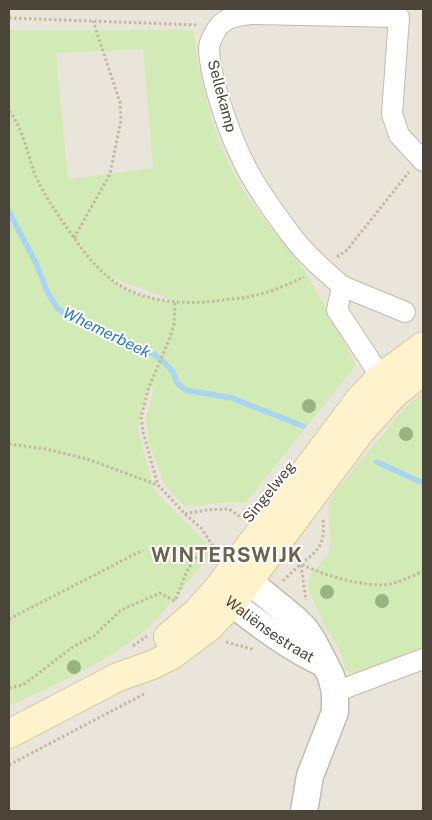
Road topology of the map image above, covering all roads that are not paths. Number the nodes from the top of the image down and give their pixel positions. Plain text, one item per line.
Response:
1 (421, 160) edge
2 (342, 286) junction
3 (405, 312) dead end
4 (423, 346) edge
5 (423, 371) edge
6 (381, 377) junction
7 (231, 563) junction
8 (224, 597) junction
9 (423, 659) edge
10 (325, 664) junction
11 (335, 692) junction
12 (9, 734) edge
13 (304, 811) edge

1 - 2 street, Sellekamp
2 - 3 street, Sellekamp
2 - 6 street
4 - 6 main road, Singelweg
5 - 7 main road, Singelweg
6 - 7 main road, Singelweg
7 - 8 main road, Singelweg
7 - 10 street, Waliënsestraat
8 - 10 street, Waliënsestraat
8 - 12 main road, Singelweg
9 - 11 street
10 - 11 street, Waliënsestraat
11 - 13 street, Waliënsestraat

